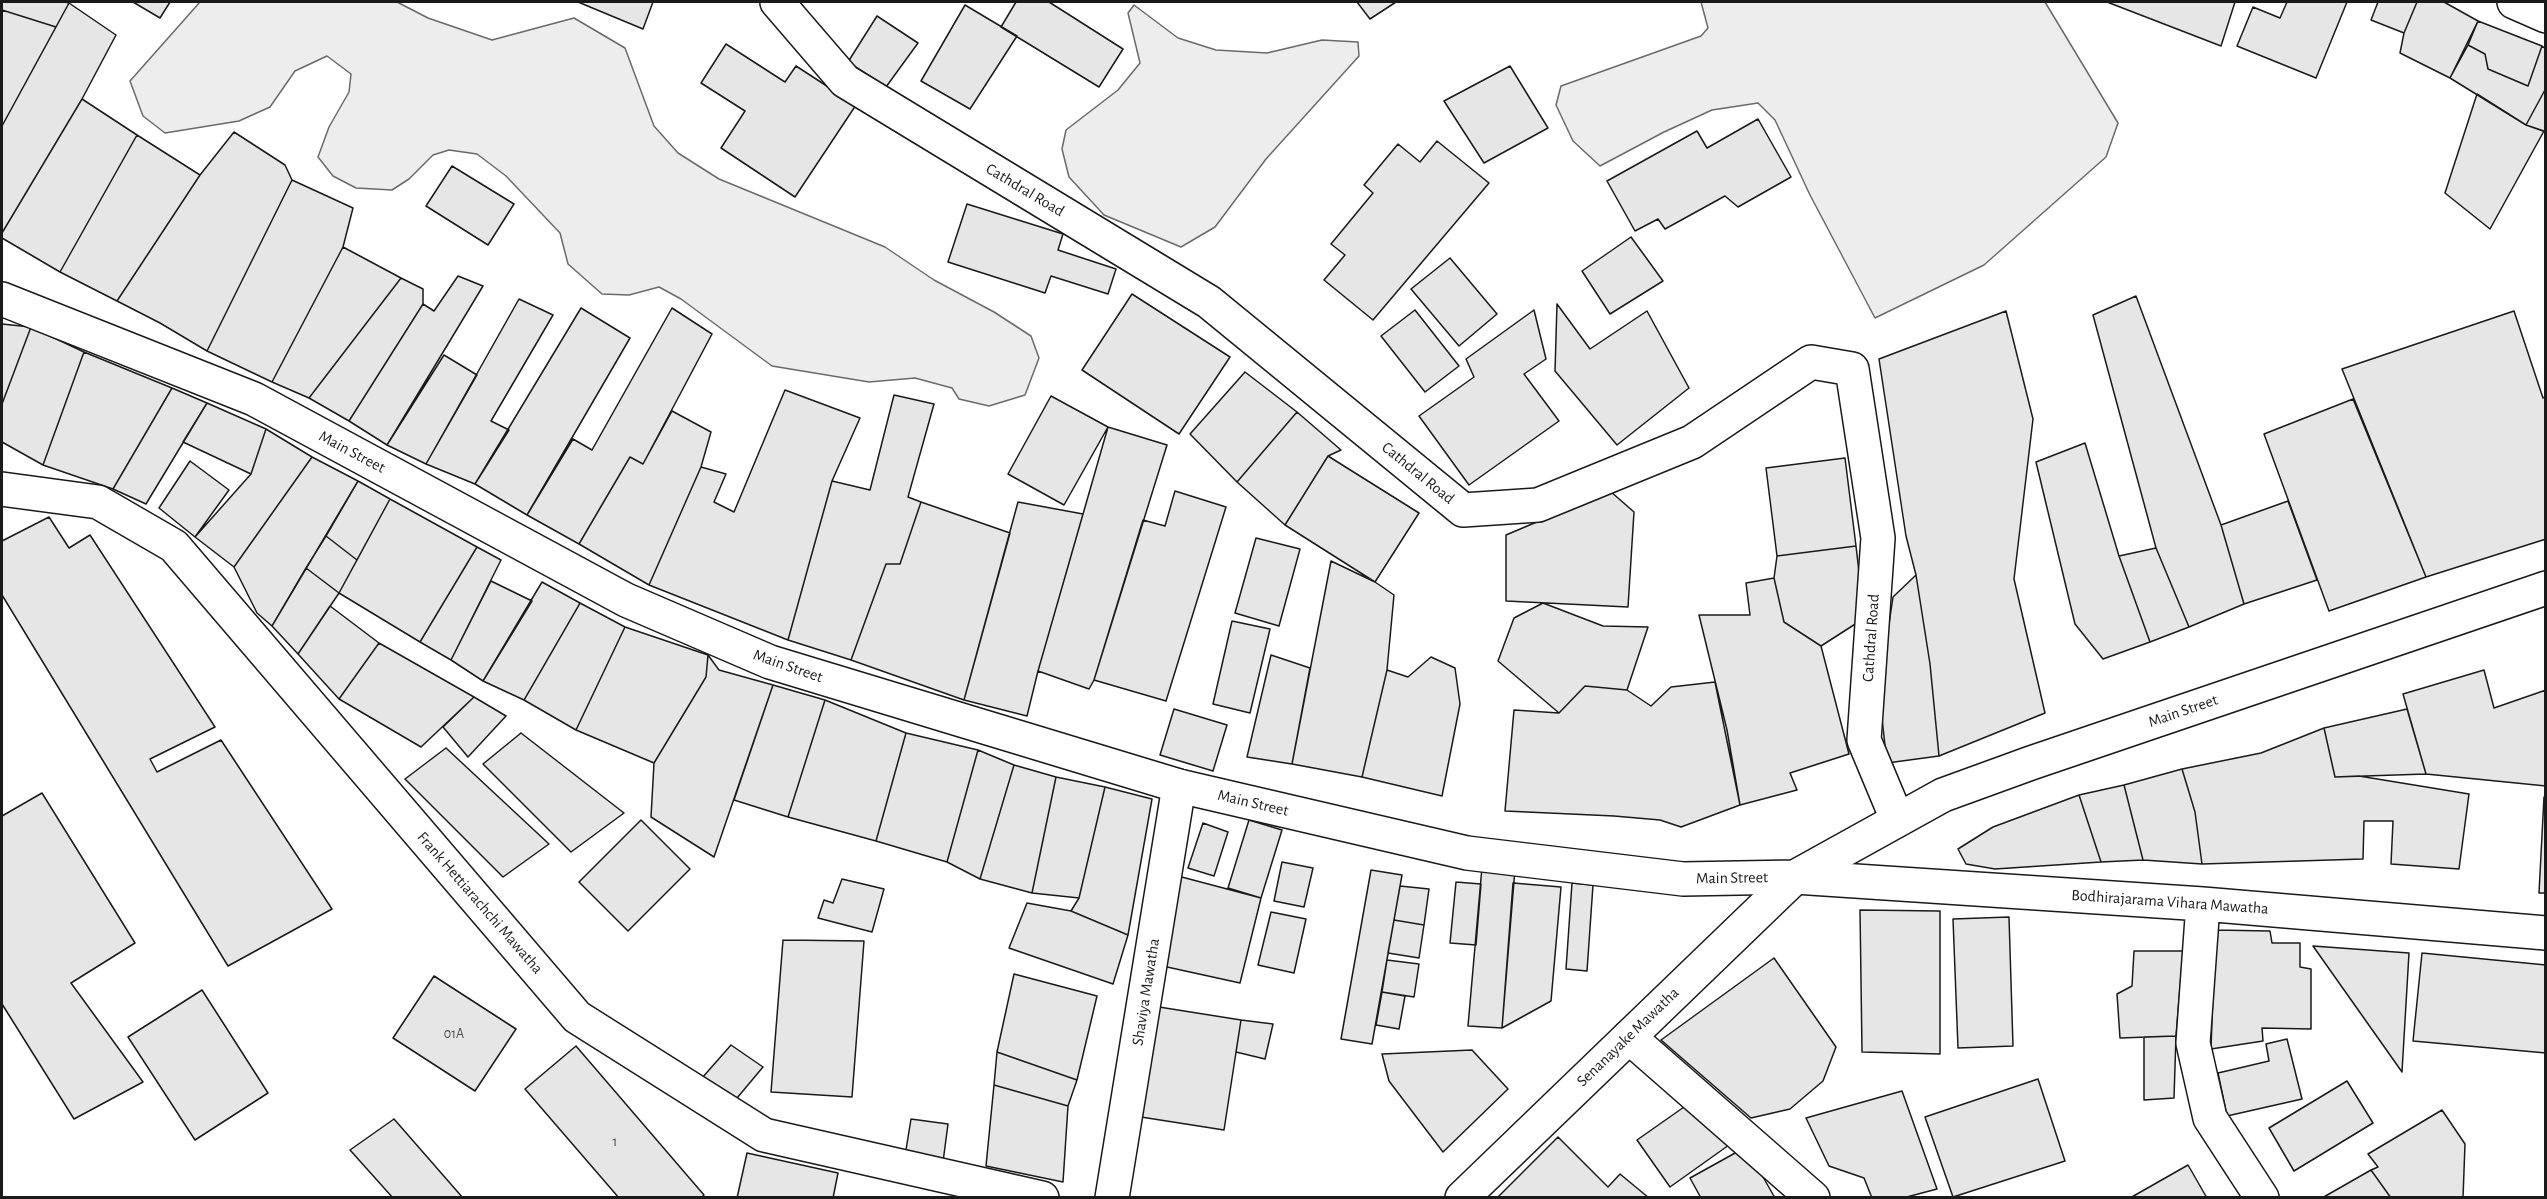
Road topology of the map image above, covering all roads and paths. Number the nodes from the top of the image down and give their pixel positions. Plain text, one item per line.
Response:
1 (777, 2) edge
2 (2514, 2) edge
3 (2546, 16) edge
4 (2, 299) edge
5 (2, 489) edge
6 (2546, 588) edge
7 (1179, 786) junction
8 (1897, 819) junction
9 (1795, 877) junction
10 (2203, 904) junction
11 (2546, 933) edge
12 (1629, 1037) junction
13 (1042, 1197) edge
14 (1113, 1197) edge
15 (1462, 1197) edge
16 (1813, 1197) edge
17 (2262, 1197) edge

1 - 8 main road, Cathdral Road
2 - 3 main road
4 - 7 main road, Main Street
5 - 13 main road, Frank Hettiarachchi Mawatha
6 - 8 main road, Main Street
7 - 9 main road, Main Street
7 - 14 main road, Shaviya Mawatha
8 - 9 main road, Main Street
9 - 10 main road, Bodhirajarama Vihara Mawatha
9 - 12 main road, Senanayake Mawatha
10 - 11 main road, Bodhirajarama Vihara Mawatha
10 - 17 main road
12 - 15 main road, Senanayake Mawatha
12 - 16 main road

